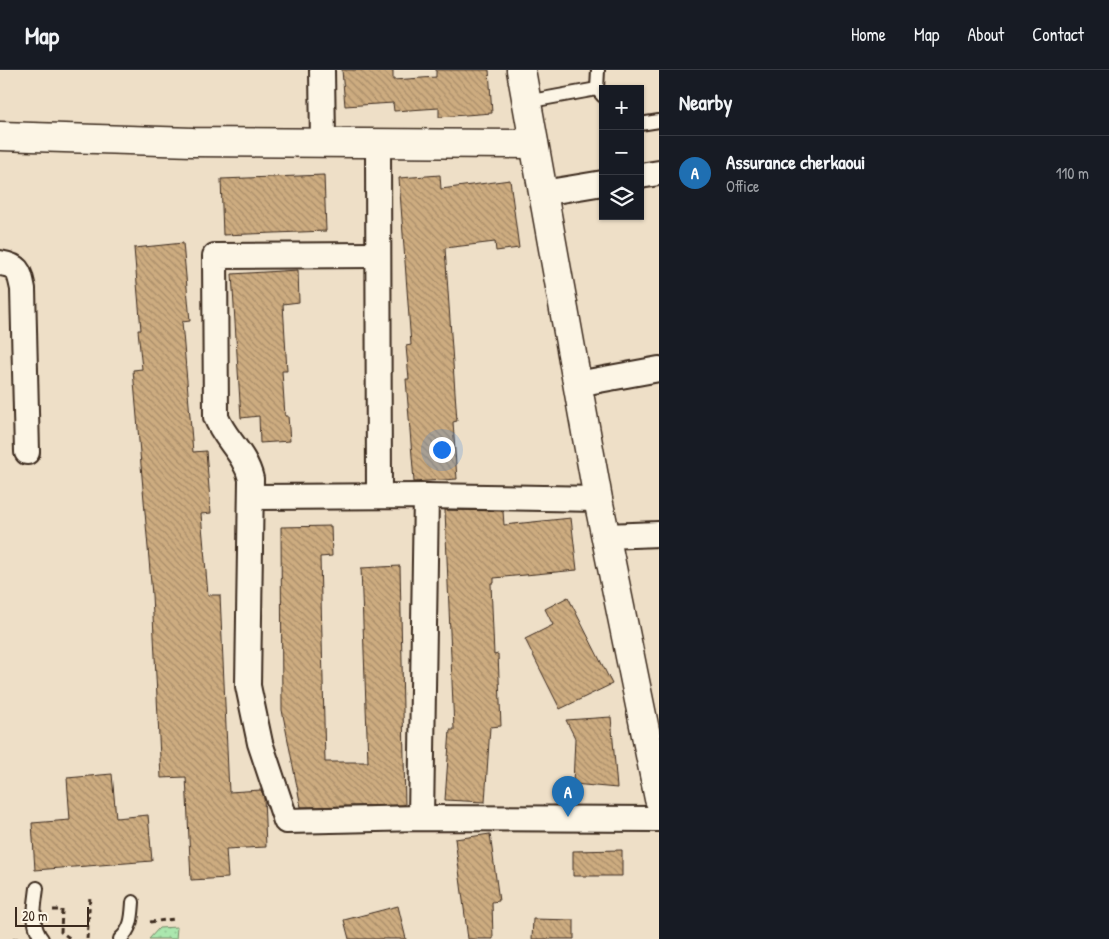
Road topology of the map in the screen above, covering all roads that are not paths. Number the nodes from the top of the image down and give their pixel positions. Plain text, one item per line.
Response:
1 (322, 70) edge
2 (521, 70) edge
3 (598, 70) edge
4 (599, 85) edge
5 (599, 92) edge
6 (526, 102) junction
7 (659, 121) edge
8 (644, 123) edge
9 (0, 136) edge
10 (323, 142) junction
11 (378, 143) junction
12 (534, 144) junction
13 (659, 173) edge
14 (644, 175) edge
15 (599, 184) edge
16 (543, 193) junction
17 (378, 255) junction
18 (0, 264) edge
19 (659, 369) edge
20 (577, 384) junction
21 (27, 452) dead end
22 (379, 496) junction
23 (426, 496) junction
24 (251, 497) junction
25 (598, 499) junction
26 (659, 534) edge
27 (606, 536) junction
28 (659, 799) edge
29 (420, 818) junction
30 (659, 819) edge
31 (37, 888) dead end
32 (133, 902) dead end
33 (42, 939) edge
34 (120, 939) edge

1 - 10 street
2 - 6 street
3 - 4 lane
5 - 6 lane
6 - 12 street
7 - 8 lane
9 - 10 street
10 - 11 street
11 - 12 street
11 - 17 street
12 - 16 street
13 - 14 street
15 - 16 street
16 - 20 street
17 - 22 street
17 - 24 street
18 - 21 street
19 - 20 street
20 - 25 street
22 - 23 street
22 - 24 street
23 - 25 street
23 - 29 street
24 - 29 street
25 - 27 street
26 - 27 street
27 - 28 street
29 - 30 street
31 - 33 lane
32 - 34 lane

